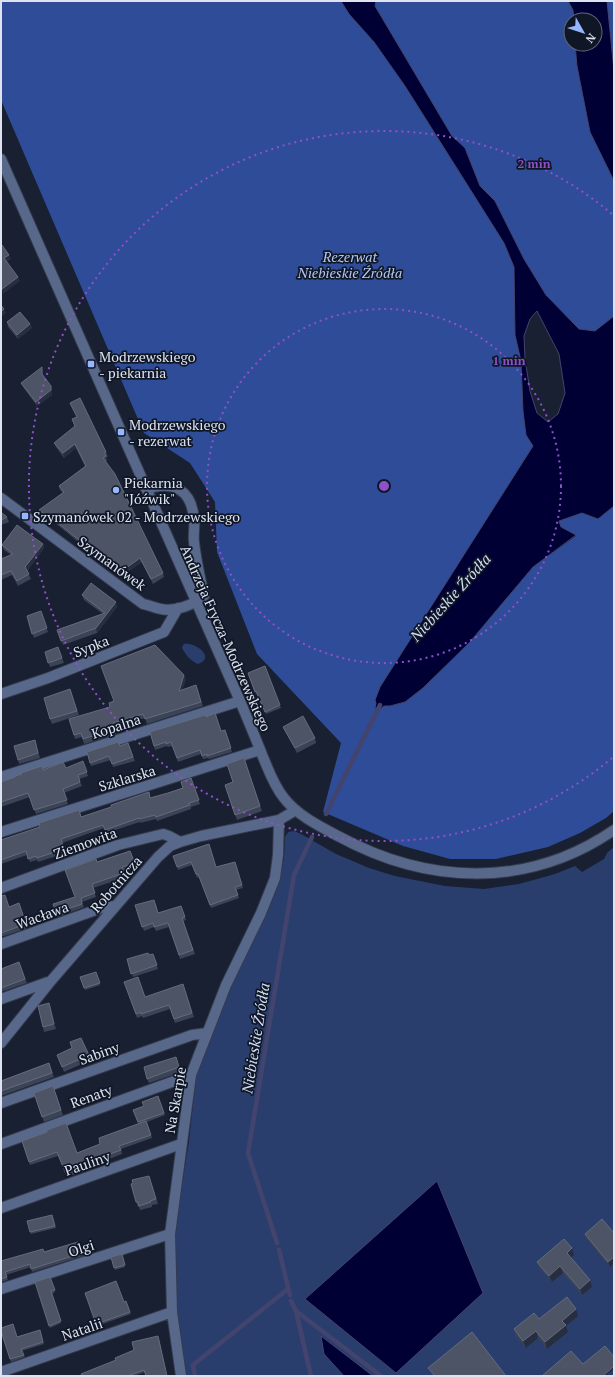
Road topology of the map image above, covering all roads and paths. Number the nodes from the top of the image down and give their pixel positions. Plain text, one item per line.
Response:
1 (1, 159) edge
2 (146, 489) junction
3 (1, 498) edge
4 (196, 603) junction
5 (178, 608) junction
6 (1, 694) edge
7 (240, 701) junction
8 (260, 750) junction
9 (1, 777) edge
10 (296, 810) junction
11 (279, 820) junction
12 (614, 830) edge
13 (1, 832) edge
14 (180, 842) junction
15 (1, 888) edge
16 (115, 906) junction
17 (1, 944) edge
18 (50, 982) junction
19 (1, 1000) edge
20 (208, 1032) junction
21 (1, 1042) edge
22 (190, 1075) junction
23 (1, 1103) edge
24 (1, 1144) edge
25 (181, 1144) junction
26 (1, 1208) edge
27 (170, 1234) junction
28 (1, 1289) edge
29 (172, 1312) junction
30 (1, 1372) edge
31 (181, 1376) edge

1 - 2 street, Andrzeja Frycza-Modrzewskiego
2 - 4 street, Andrzeja Frycza-Modrzewskiego
2 - 4 street
3 - 5 street, Szymanówek
4 - 5 street, Szymanówek
4 - 7 street, Andrzeja Frycza-Modrzewskiego
5 - 6 street, Sypka
7 - 8 street, Andrzeja Frycza-Modrzewskiego
7 - 9 street, Kopalna
8 - 10 street, Andrzeja Frycza-Modrzewskiego
8 - 13 street, Szklarska
10 - 11 street, Robotnicza
10 - 12 street, Andrzeja Frycza-Modrzewskiego
11 - 14 street, Robotnicza
11 - 20 street, Na Skarpie
14 - 15 street, Ziemowita
14 - 16 street, Robotnicza
16 - 17 street, Wacława
16 - 18 street, Robotnicza
18 - 19 street
18 - 21 street, Robotnicza
20 - 22 street, Na Skarpie
20 - 23 street, Sabiny
22 - 24 street, Renaty
22 - 25 street, Na Skarpie
25 - 26 street, Pauliny
25 - 27 street, Na Skarpie
27 - 28 street, Olgi
27 - 29 street, Na Skarpie
29 - 30 street, Natalii
29 - 31 street, Na Skarpie

